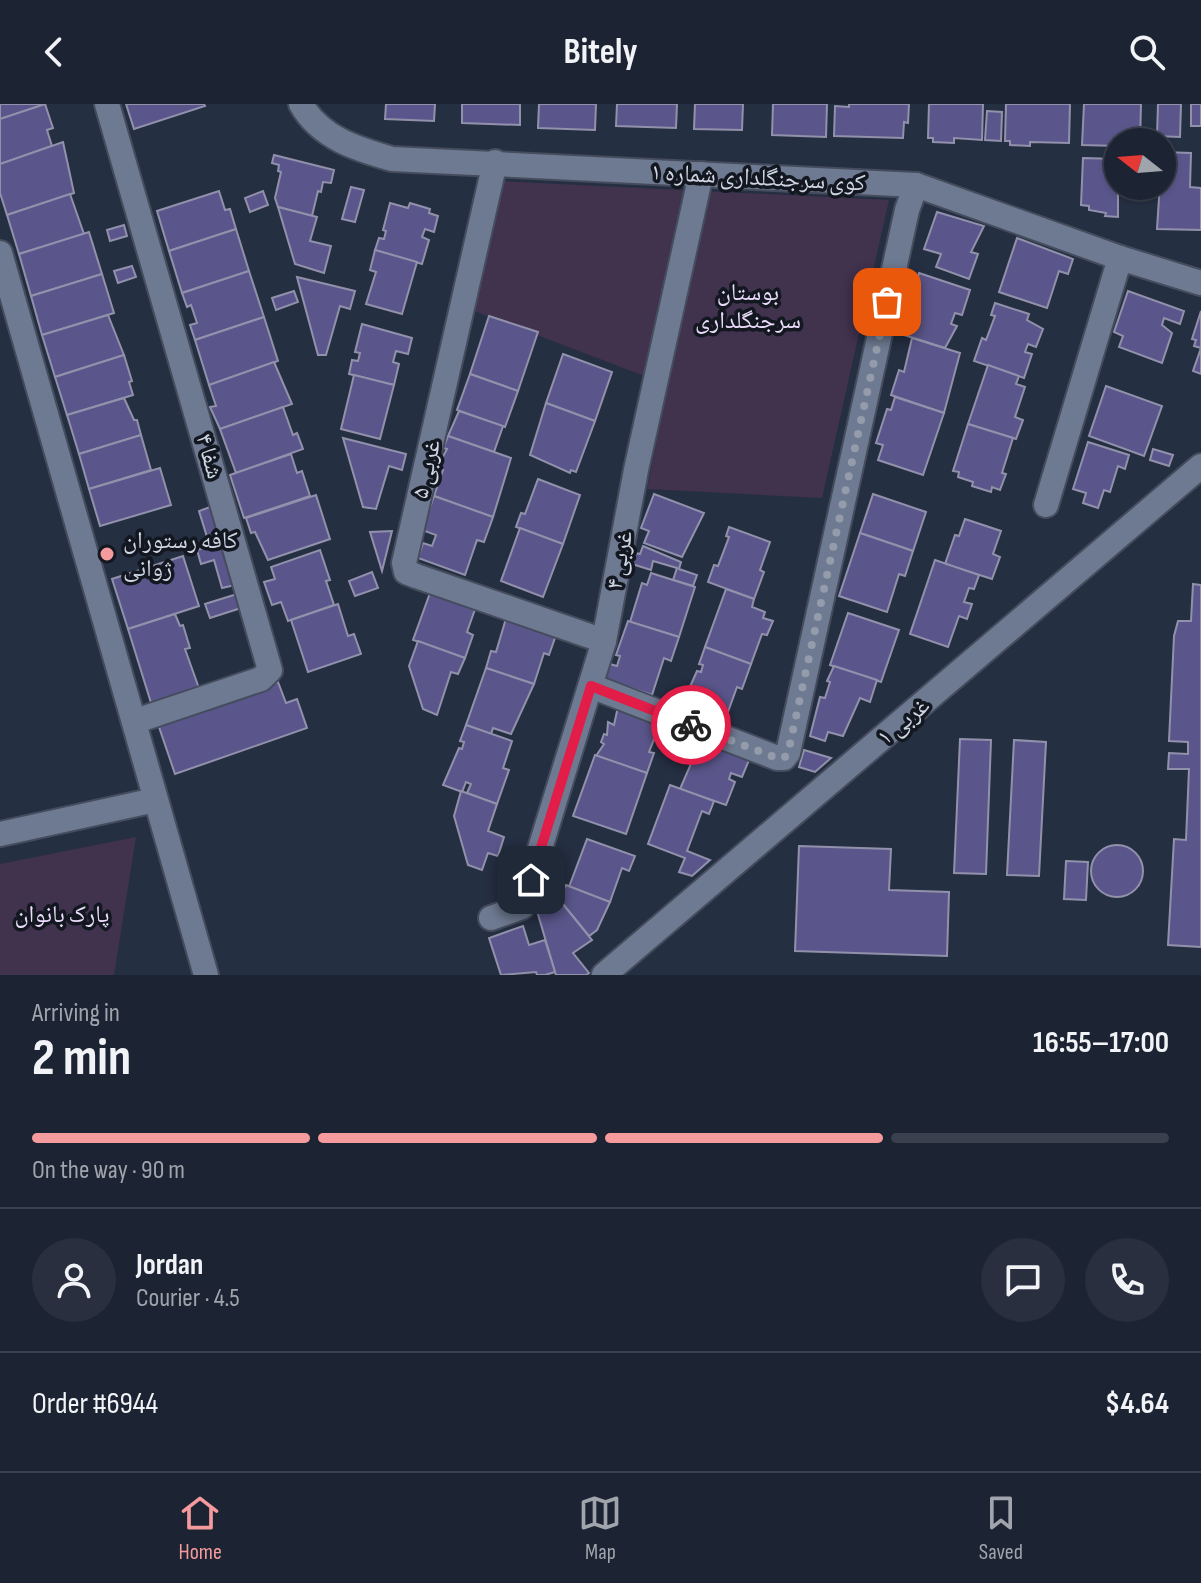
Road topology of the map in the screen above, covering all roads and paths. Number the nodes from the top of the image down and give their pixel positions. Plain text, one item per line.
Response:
1 (107, 104) edge
2 (305, 111) edge
3 (495, 162) junction
4 (701, 174) junction
5 (916, 185) junction
6 (0, 253) edge
7 (1120, 258) junction
8 (1201, 283) edge
9 (1201, 466) edge
10 (1046, 505) dead end
11 (604, 641) junction
12 (591, 686) junction
13 (136, 721) junction
14 (155, 800) junction
15 (0, 834) edge
16 (491, 918) dead end
17 (206, 975) edge
18 (604, 975) edge

1 - 13 street, شفا ۴
2 - 3 street, کوی سرجنگلداری شماره ۱
3 - 4 street, کوی سرجنگلداری شماره ۱
3 - 11 street, غربی ۵
4 - 5 street, کوی سرجنگلداری شماره ۱
4 - 11 street, غربی ۴
5 - 7 street, کوی سرجنگلداری شماره ۱
5 - 12 street
6 - 13 street
7 - 8 street, کوی سرجنگلداری شماره ۱
7 - 10 street
9 - 18 street, غربی ۱
11 - 12 street, غربی ۴
12 - 16 street, غربی ۴
13 - 14 street
14 - 15 street
14 - 17 street

